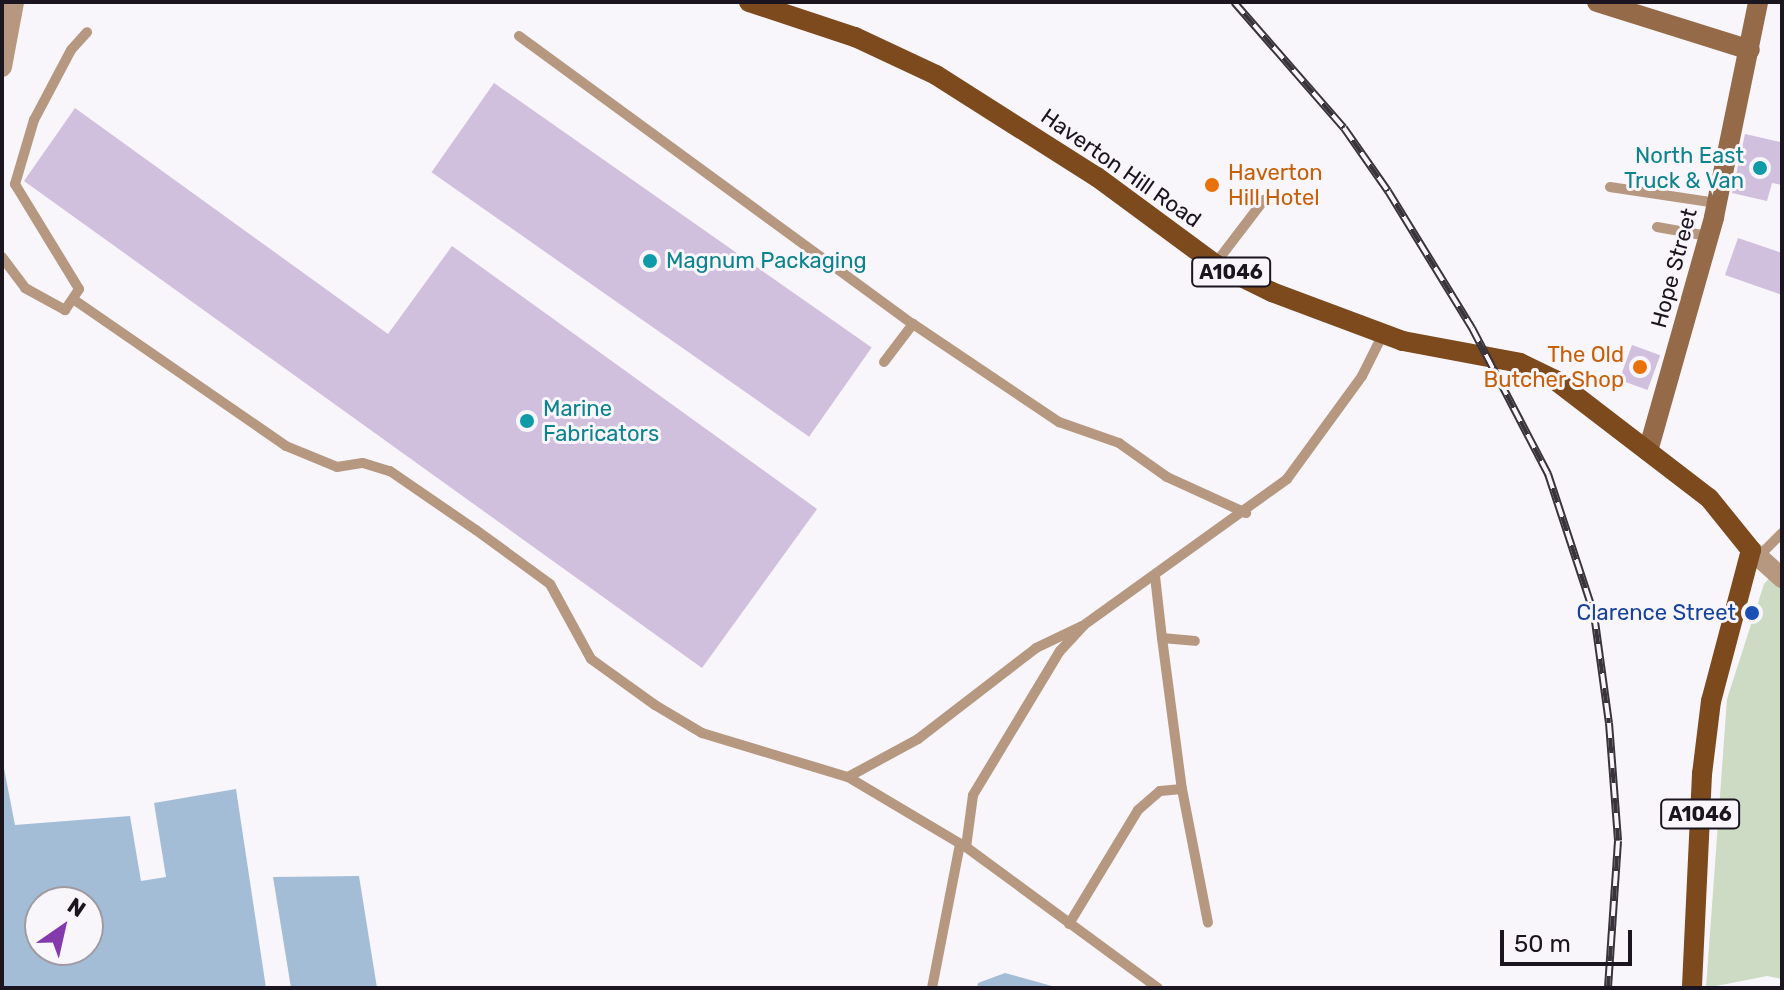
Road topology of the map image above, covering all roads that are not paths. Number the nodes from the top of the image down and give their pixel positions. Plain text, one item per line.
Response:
1 (14, 2) edge
2 (749, 2) edge
3 (1597, 2) edge
4 (1758, 2) edge
5 (87, 32) dead end
6 (519, 36) dead end
7 (1750, 50) junction
8 (2, 67) edge
9 (1610, 187) dead end
10 (1264, 200) dead end
11 (1717, 203) junction
12 (1657, 227) dead end
13 (1708, 236) junction
14 (2, 257) edge
15 (1215, 264) junction
16 (73, 299) junction
17 (913, 324) junction
18 (1383, 334) junction
19 (884, 362) dead end
20 (1648, 451) junction
21 (1246, 513) junction
22 (1782, 533) edge
23 (1756, 552) junction
24 (1155, 576) junction
25 (1782, 578) edge
26 (1084, 625) junction
27 (1162, 638) junction
28 (1195, 641) dead end
29 (848, 777) junction
30 (1182, 789) junction
31 (963, 846) junction
32 (1208, 923) dead end
33 (1069, 924) junction
34 (932, 988) edge
35 (1158, 988) edge
36 (1692, 988) edge

1 - 8 street
2 - 15 main road, Haverton Hill Road / A1046
3 - 7 main road
4 - 7 main road, Hope Street
5 - 16 lane
6 - 17 lane
7 - 11 main road, Hope Street
9 - 11 lane
10 - 15 lane
11 - 13 main road, Hope Street
12 - 13 lane
13 - 20 main road, Hope Street
14 - 16 lane
15 - 18 main road, Haverton Hill Road / A1046
16 - 29 lane
17 - 19 lane
17 - 21 lane
18 - 20 main road, Haverton Hill Road / A1046
18 - 21 lane
20 - 23 main road, A1046
21 - 24 lane
22 - 23 lane
23 - 25 street
23 - 36 main road, A1046
24 - 26 lane
24 - 27 lane
26 - 29 lane
26 - 31 lane
27 - 28 lane
27 - 30 lane
29 - 31 lane
30 - 32 lane
30 - 33 lane
31 - 33 lane
31 - 34 lane
33 - 35 lane

